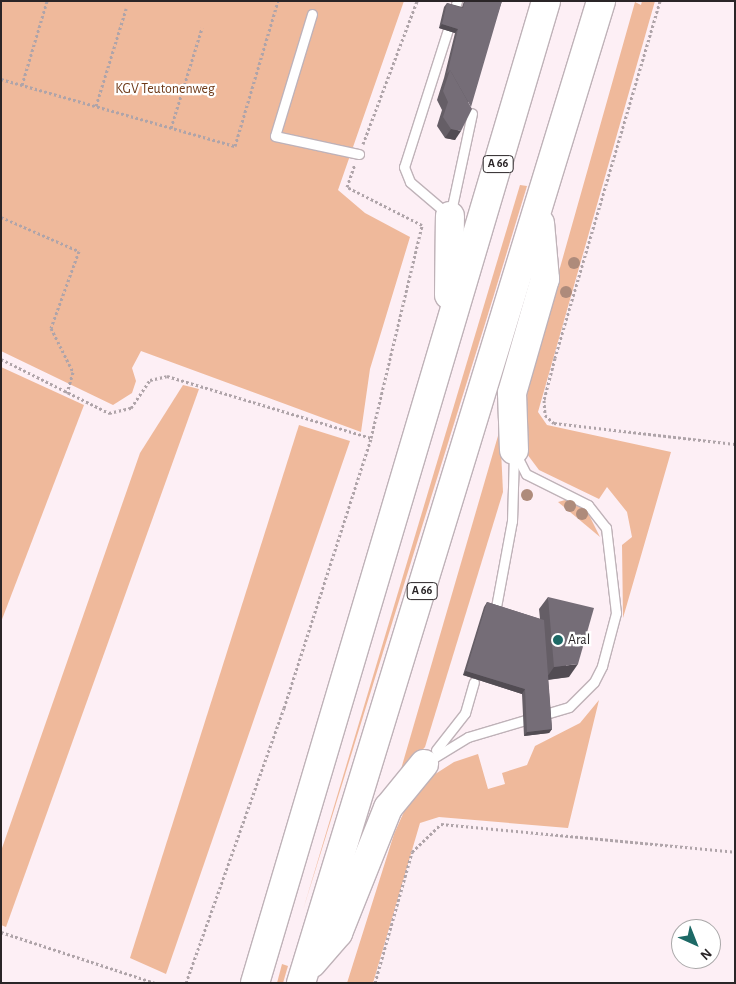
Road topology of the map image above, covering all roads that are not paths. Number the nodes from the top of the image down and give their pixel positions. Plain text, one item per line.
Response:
1 (457, 1) edge
2 (546, 1) edge
3 (601, 1) edge
4 (312, 14) dead end
5 (472, 113) edge
6 (359, 154) road end
7 (539, 210) junction
8 (450, 216) junction
9 (449, 327) junction
10 (514, 450) junction
11 (496, 607) edge
12 (474, 682) dead end
13 (424, 764) junction
14 (303, 977) edge
15 (255, 983) edge

1 - 8 lane
2 - 9 highway, A 66
3 - 7 highway, A 66
4 - 6 lane
5 - 8 lane
7 - 10 highway
7 - 14 highway, A 66
8 - 9 highway
9 - 15 highway, A 66
10 - 11 lane
10 - 13 lane
12 - 13 lane
13 - 14 highway

